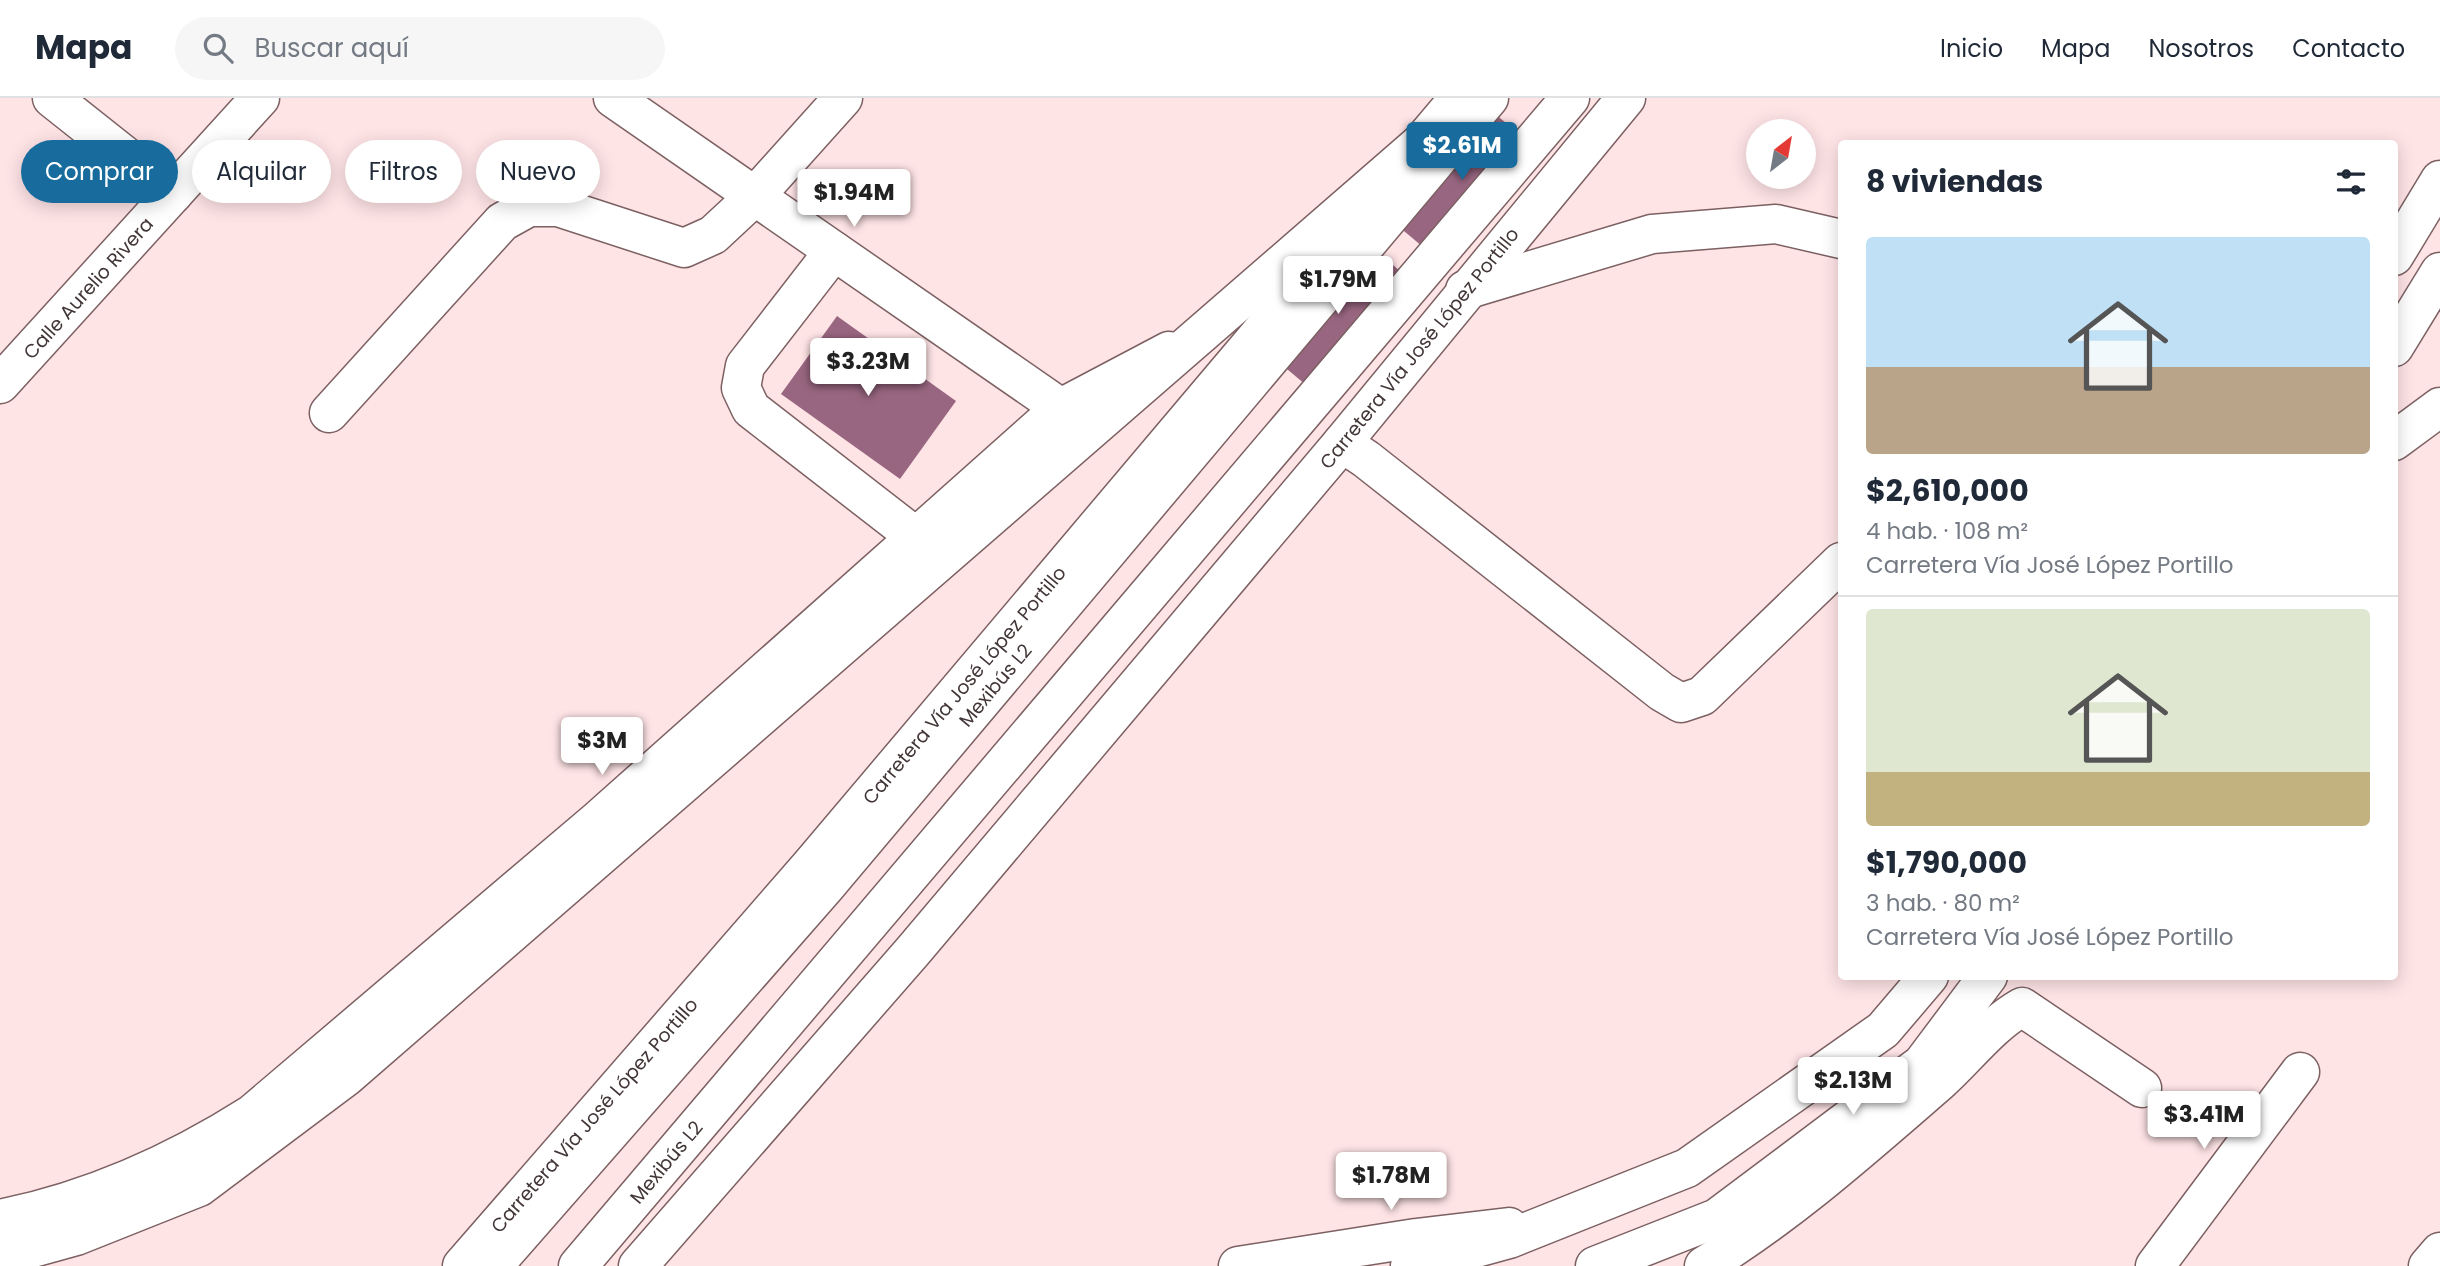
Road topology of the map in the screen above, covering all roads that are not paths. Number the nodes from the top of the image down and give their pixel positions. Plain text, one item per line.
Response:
1 (52, 98) edge
2 (260, 98) edge
3 (613, 98) edge
4 (843, 98) edge
5 (1459, 98) edge
6 (1489, 98) edge
7 (1570, 98) edge
8 (1626, 98) edge
9 (105, 140) edge
10 (1422, 142) junction
11 (2440, 180) edge
12 (178, 188) edge
13 (754, 196) junction
14 (165, 203) edge
15 (1838, 238) edge
16 (2398, 249) edge
17 (834, 251) junction
18 (2432, 285) edge
19 (1465, 290) junction
20 (1193, 339) junction
21 (2398, 340) edge
22 (0, 384) edge
23 (2440, 407) edge
24 (1061, 408) junction
25 (329, 414) dead end
26 (2398, 438) edge
27 (1342, 443) junction
28 (915, 537) junction
29 (1838, 565) edge
30 (1926, 980) edge
31 (1985, 980) edge
32 (2300, 1072) dead end
33 (2142, 1088) dead end
34 (0, 1219) edge
35 (1553, 1222) junction
36 (2440, 1252) edge
37 (0, 1258) edge
38 (0, 1265) edge
39 (1603, 1265) edge
40 (26, 1266) edge
41 (462, 1266) edge
42 (493, 1266) edge
43 (578, 1266) edge
44 (638, 1266) edge
45 (1238, 1266) edge
46 (1410, 1266) edge
47 (1703, 1266) edge
48 (2155, 1266) edge
49 (2428, 1266) edge

1 - 9 main road
2 - 12 main road, Calle Aurelio Rivera
3 - 13 main road
4 - 13 main road
5 - 10 main road, Carretera Vía José López Portillo
6 - 42 main road, Mexibús L2
7 - 43 main road, Mexibús L2
8 - 19 main road, Carretera Vía José López Portillo
10 - 20 main road
10 - 41 main road, Carretera Vía José López Portillo
11 - 16 main road
13 - 17 main road
13 - 25 main road
14 - 22 main road, Calle Aurelio Rivera
15 - 19 main road
17 - 24 main road
17 - 28 main road
18 - 21 main road
19 - 27 main road, Carretera Vía José López Portillo
20 - 24 main road
20 - 37 main road
23 - 26 main road
24 - 28 main road
27 - 29 main road
27 - 44 main road, Carretera Vía José López Portillo
28 - 34 main road
30 - 35 main road
31 - 39 main road
32 - 48 main road
33 - 47 main road
35 - 45 main road
35 - 46 main road
36 - 49 main road
38 - 40 main road

